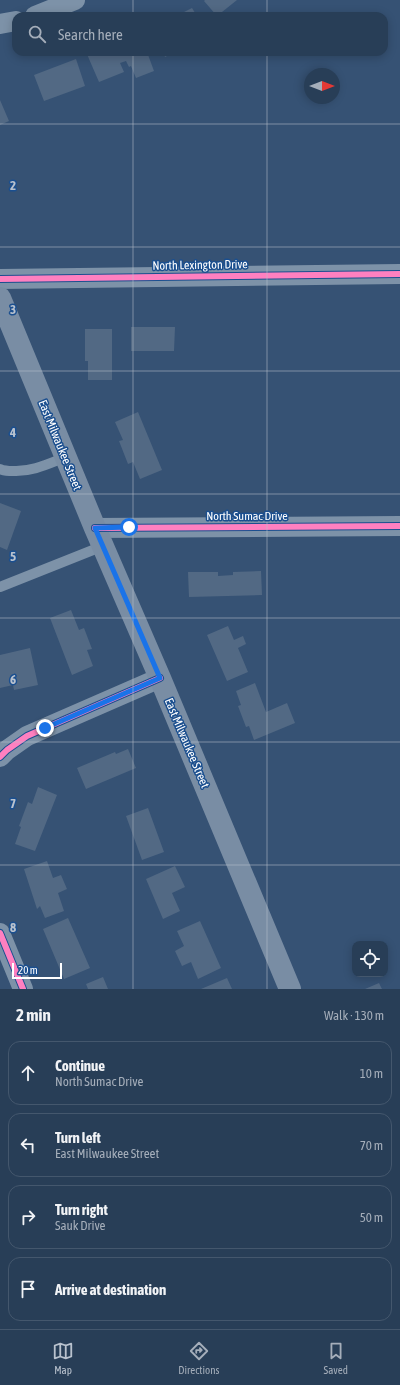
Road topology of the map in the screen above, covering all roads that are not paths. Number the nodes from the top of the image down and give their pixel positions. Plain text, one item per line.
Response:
1 (75, 0) edge
2 (45, 12) edge
3 (12, 22) edge
4 (0, 24) edge
5 (400, 274) edge
6 (0, 279) edge
7 (0, 298) edge
8 (66, 457) junction
9 (0, 469) edge
10 (400, 526) edge
11 (99, 537) junction
12 (0, 587) edge
13 (160, 678) junction
14 (0, 757) edge
15 (0, 933) edge
16 (23, 989) edge
17 (290, 989) edge

1 - 2 street
3 - 4 street
5 - 6 street, North Lexington Drive
7 - 8 main road, East Milwaukee Street
8 - 9 lane
8 - 11 main road, East Milwaukee Street
10 - 11 street, North Sumac Drive
11 - 12 lane
11 - 13 main road, East Milwaukee Street
13 - 14 street
13 - 17 main road, East Milwaukee Street
15 - 16 street

